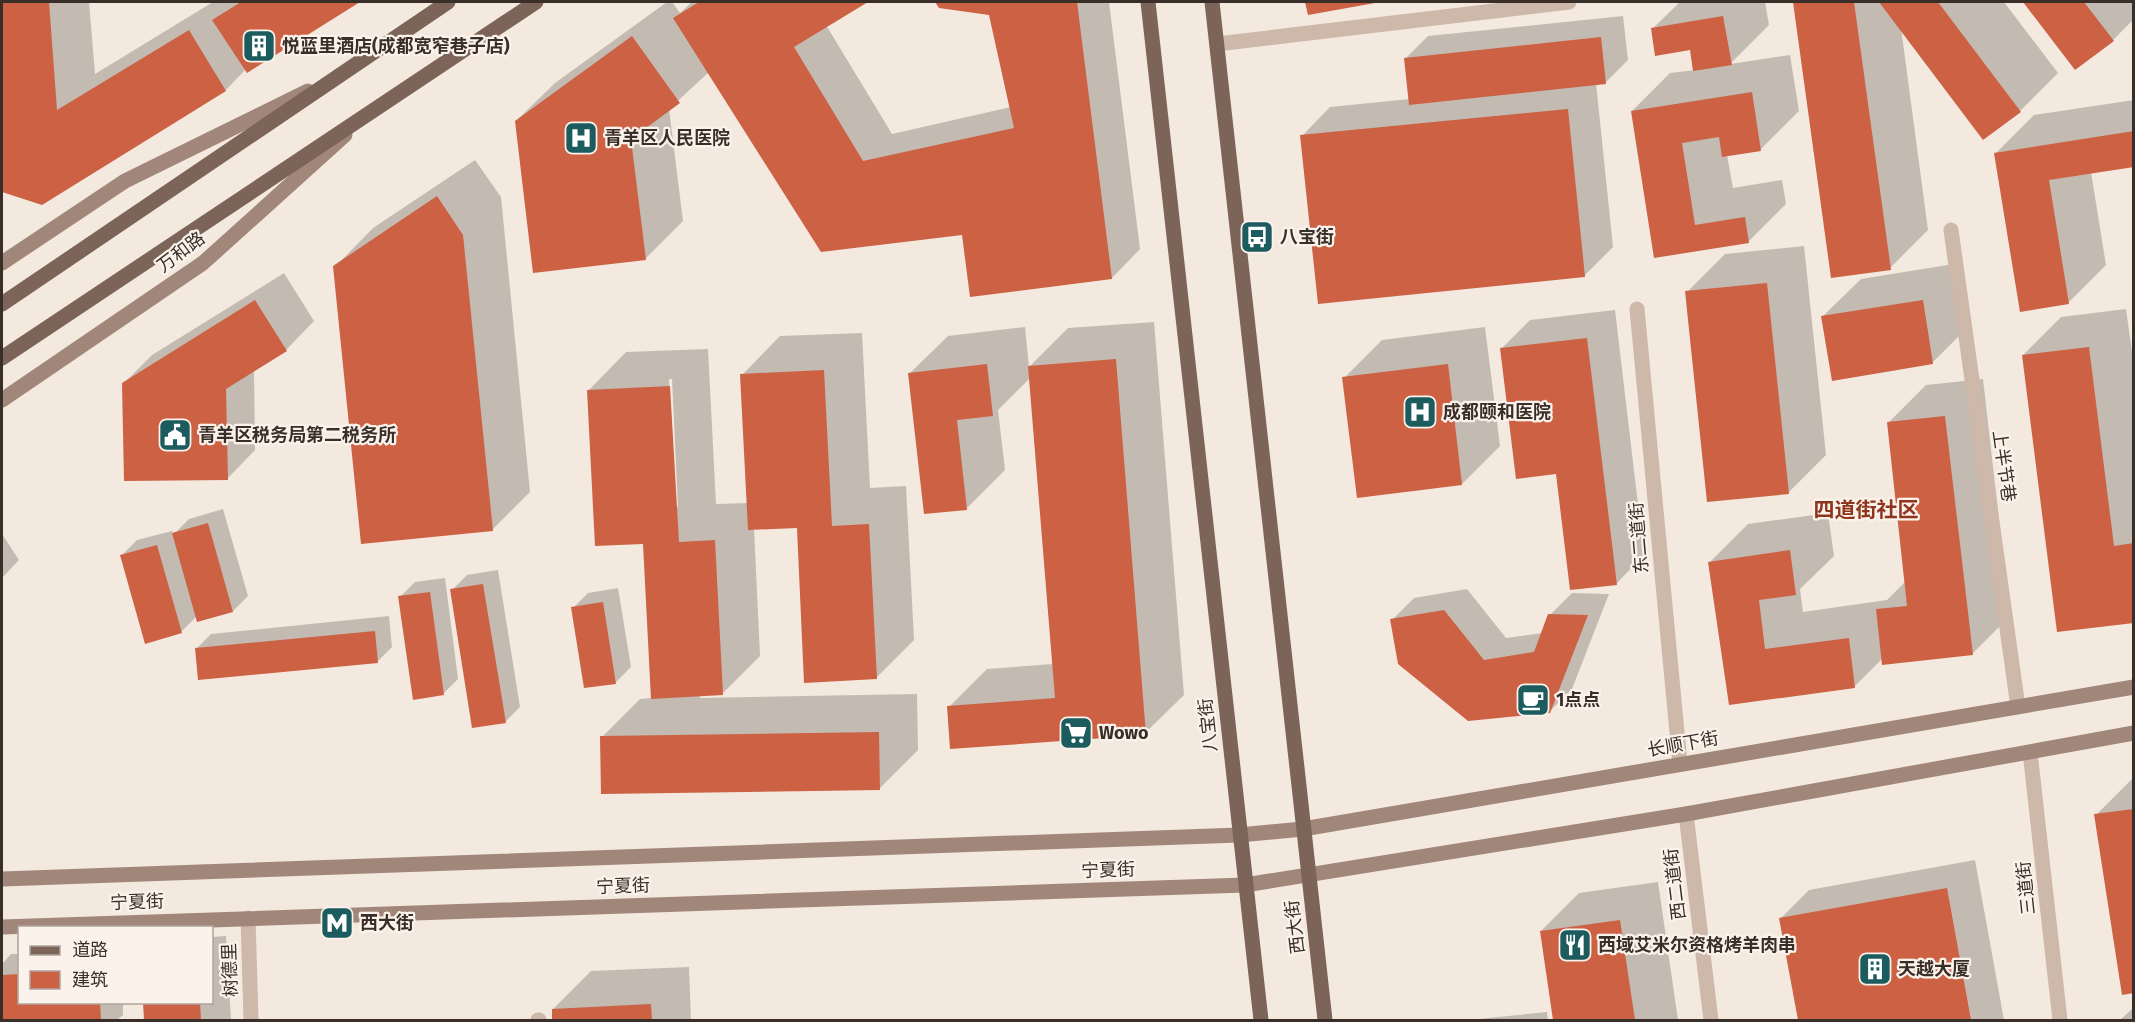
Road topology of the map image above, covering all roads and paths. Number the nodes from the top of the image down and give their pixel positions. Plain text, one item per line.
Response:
1 (448, 2) edge
2 (536, 2) edge
3 (1148, 2) edge
4 (1212, 2) edge
5 (1569, 2) edge
6 (1217, 44) junction
7 (338, 76) junction
8 (367, 115) junction
9 (1951, 230) dead end
10 (2, 263) edge
11 (2, 304) edge
12 (1637, 309) dead end
13 (2, 357) edge
14 (2, 400) edge
15 (2133, 687) edge
16 (2018, 707) junction
17 (2133, 733) edge
18 (2030, 752) junction
19 (1680, 764) junction
20 (1686, 814) junction
21 (1303, 829) junction
22 (1239, 835) junction
23 (1308, 876) junction
24 (2, 879) edge
25 (1245, 885) junction
26 (248, 918) junction
27 (18, 926) edge
28 (29, 926) edge
29 (2, 927) edge
30 (251, 1020) edge
31 (1261, 1020) edge
32 (1325, 1020) edge
33 (1711, 1020) edge
34 (2061, 1020) edge

1 - 7 main road
2 - 8 main road, 万和路
3 - 22 main road, 八宝街
4 - 6 main road
5 - 6 street
6 - 21 main road
7 - 10 main road
7 - 11 main road
8 - 13 main road, 万和路
8 - 14 main road, 万和路
9 - 16 street, 上半节巷
12 - 19 street, 东二道街
15 - 16 main road, 长顺下街
16 - 19 main road, 长顺下街
17 - 18 main road
18 - 20 main road
18 - 34 street, 三道街
19 - 21 main road, 长顺下街
20 - 23 main road
20 - 33 street, 西二道街
21 - 22 main road, 长顺下街
21 - 23 main road, 西大街
22 - 24 main road, 宁夏街
22 - 25 main road
23 - 25 main road
23 - 32 main road, 西大街
25 - 26 main road, 宁夏街
25 - 31 main road
26 - 28 main road, 宁夏街
26 - 30 street, 树德里
27 - 29 main road, 宁夏街

